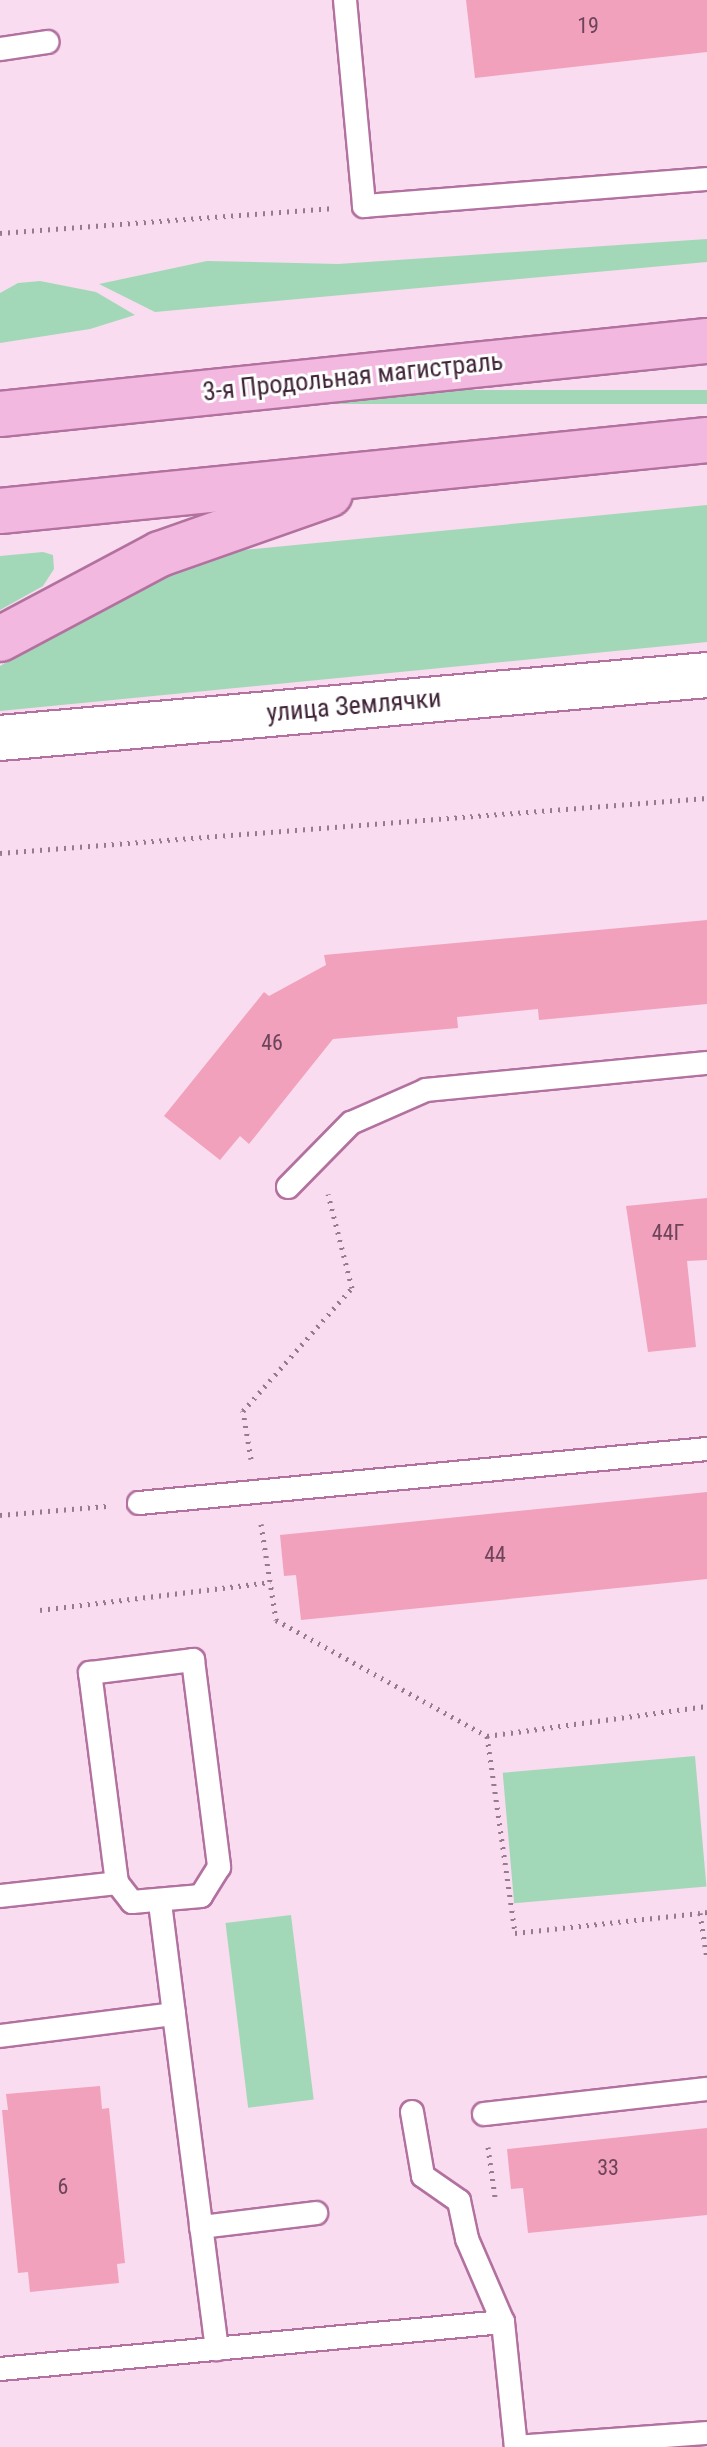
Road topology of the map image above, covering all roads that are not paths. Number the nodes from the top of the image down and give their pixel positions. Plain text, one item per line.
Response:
1 (345, 0) edge
2 (47, 42) dead end
3 (0, 49) edge
4 (707, 179) edge
5 (707, 341) edge
6 (0, 414) edge
7 (707, 440) edge
8 (398, 469) junction
9 (0, 511) edge
10 (0, 639) edge
11 (707, 675) edge
12 (0, 738) edge
13 (707, 1063) edge
14 (288, 1187) dead end
15 (707, 1449) edge
16 (139, 1503) road end
17 (117, 1883) junction
18 (0, 1896) edge
19 (160, 1903) junction
20 (174, 2014) junction
21 (0, 2036) edge
22 (707, 2089) edge
23 (412, 2112) dead end
24 (484, 2114) dead end
25 (316, 2213) dead end
26 (201, 2227) junction
27 (503, 2322) junction
28 (217, 2349) junction
29 (0, 2369) edge
30 (707, 2433) edge

1 - 4 lane
2 - 3 lane
5 - 6 highway, 3-я Продольная магистраль
7 - 8 highway
8 - 9 highway
8 - 10 highway
11 - 12 main road, улица Землячки
13 - 14 lane
15 - 16 lane
17 - 18 lane
17 - 19 lane
17 - 19 lane
19 - 20 lane
20 - 21 lane
20 - 26 lane
22 - 24 lane
23 - 27 lane
25 - 26 lane
26 - 28 lane
27 - 28 lane
27 - 30 lane
28 - 29 lane

